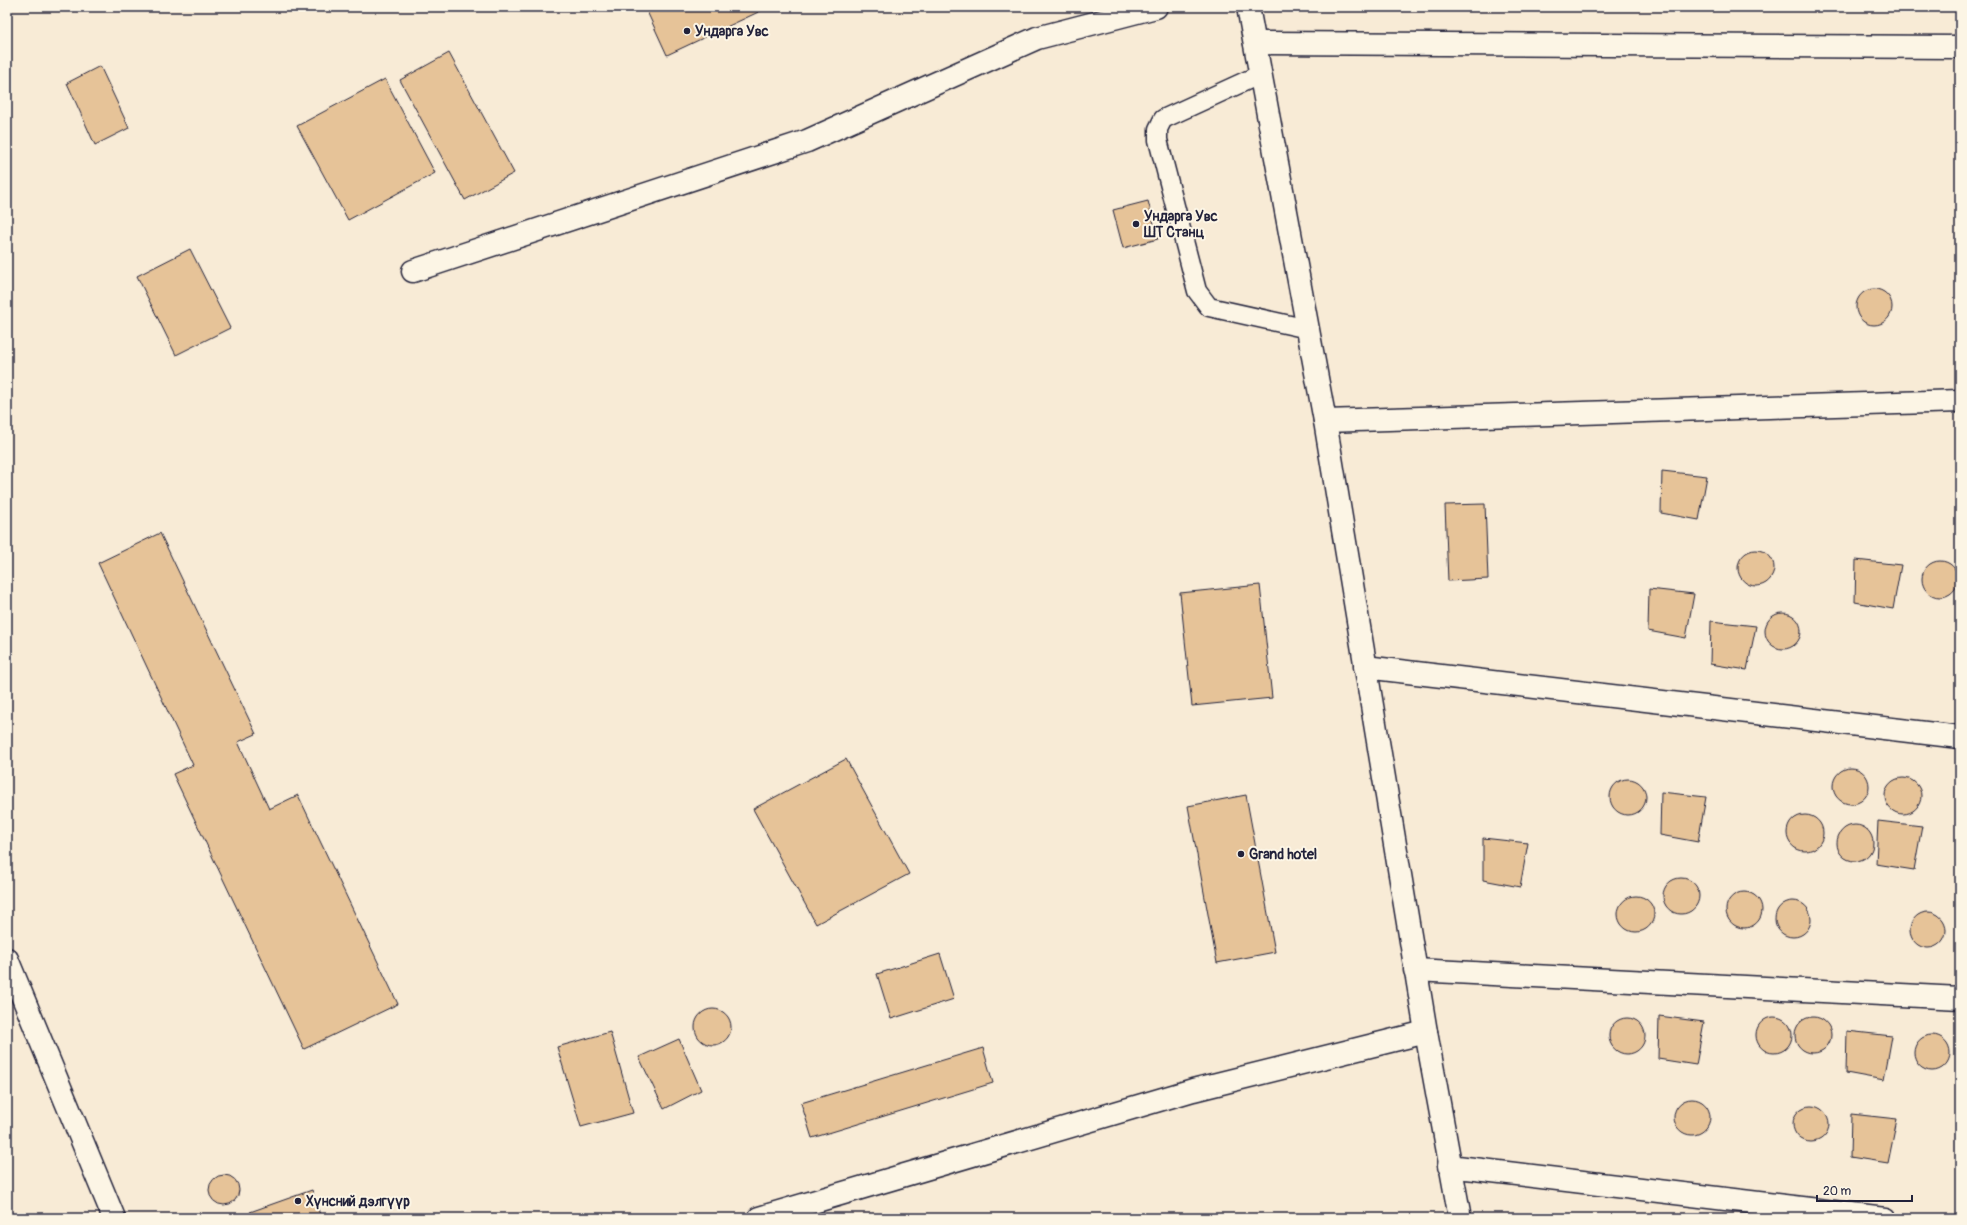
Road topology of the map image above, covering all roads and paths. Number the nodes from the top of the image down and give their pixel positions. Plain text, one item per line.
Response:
1 (1156, 7) edge
2 (1248, 7) edge
3 (1255, 43) junction
4 (1960, 47) edge
5 (1261, 74) junction
6 (413, 271) dead end
7 (1308, 329) junction
8 (1960, 401) edge
9 (1325, 421) junction
10 (1365, 667) junction
11 (1960, 737) edge
12 (7, 959) edge
13 (1415, 970) junction
14 (1960, 998) edge
15 (1426, 1032) junction
16 (1449, 1166) junction
17 (114, 1218) edge
18 (759, 1218) edge
19 (1460, 1218) edge
20 (1885, 1218) edge

1 - 6 street
2 - 3 street
3 - 4 street
3 - 5 street
5 - 7 street
5 - 7 lane
7 - 9 street
8 - 9 street
9 - 10 street
10 - 11 street
10 - 13 street
12 - 17 street
13 - 14 street
13 - 15 street
15 - 16 street
15 - 18 street
16 - 19 street
16 - 20 street

